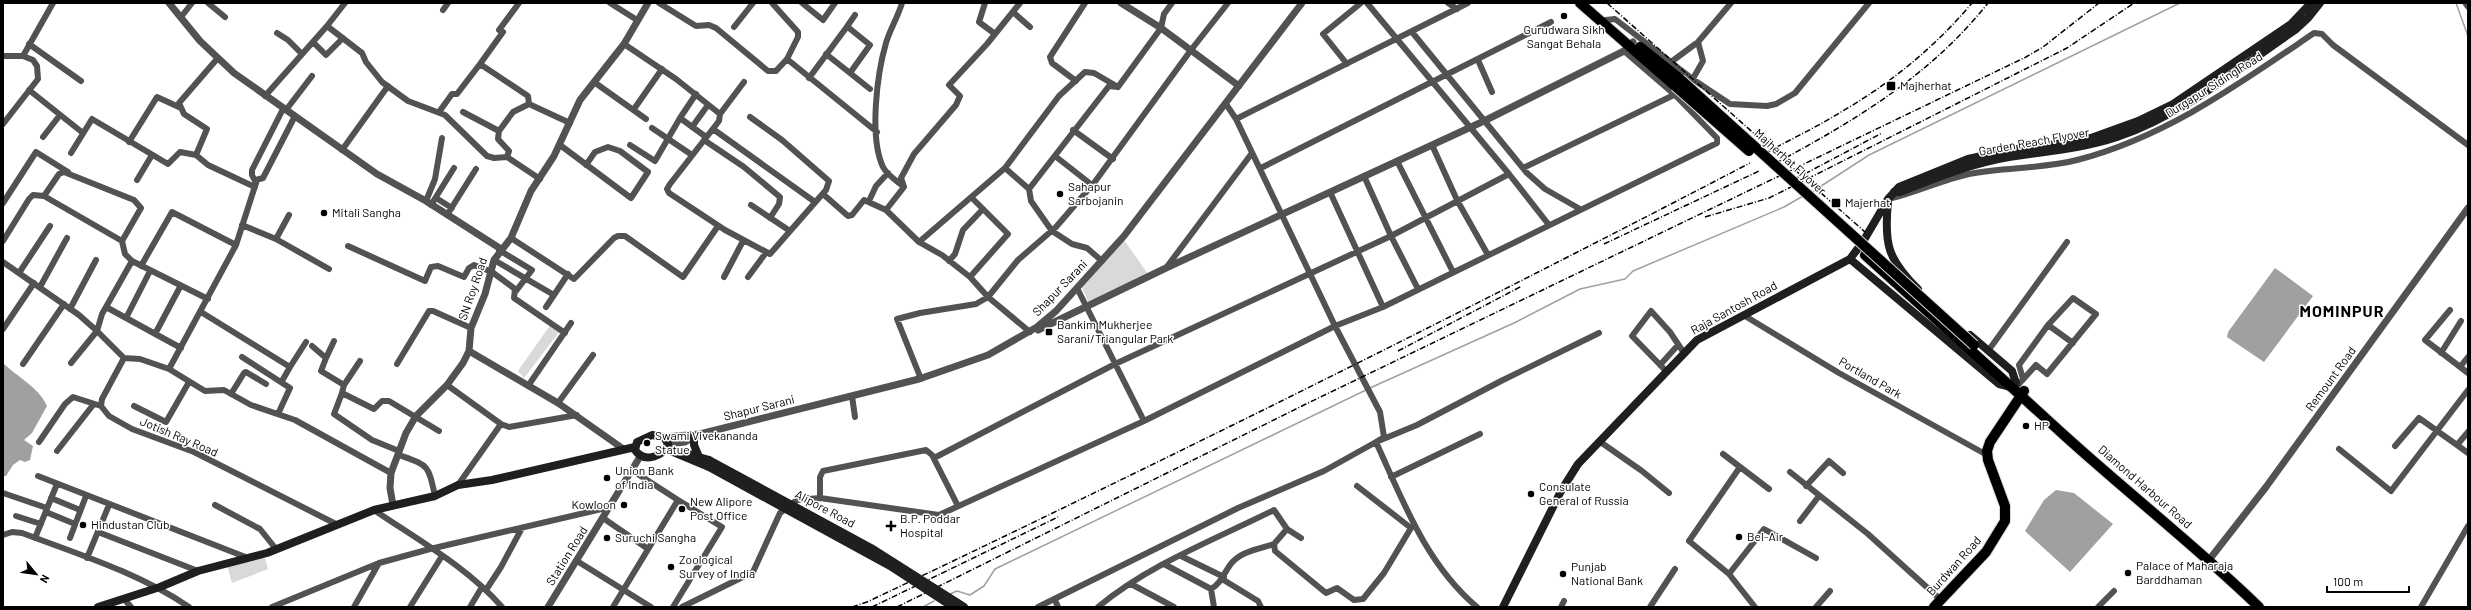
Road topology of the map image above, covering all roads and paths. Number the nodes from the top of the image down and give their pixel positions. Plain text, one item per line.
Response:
1 (53, 3) edge
2 (169, 3) edge
3 (192, 3) edge
4 (208, 3) edge
5 (345, 3) edge
6 (448, 3) edge
7 (519, 3) edge
8 (610, 3) edge
9 (648, 3) edge
10 (660, 3) edge
11 (753, 3) edge
12 (772, 3) edge
13 (802, 3) edge
14 (835, 3) edge
15 (902, 3) edge
16 (985, 3) edge
17 (1020, 3) edge
18 (1085, 3) edge
19 (1121, 3) edge
20 (1172, 3) edge
21 (1228, 3) edge
22 (1302, 3) edge
23 (1361, 3) edge
24 (1367, 3) edge
25 (1448, 3) edge
26 (1468, 3) edge
27 (1580, 3) edge
28 (1588, 3) edge
29 (1731, 3) edge
30 (1870, 3) edge
31 (2312, 3) edge
32 (2320, 3) edge
33 (2466, 3) edge
34 (779, 5) edge
35 (2468, 6) edge
36 (1457, 9) junction
37 (443, 10) dead end
38 (1012, 12) junction
39 (225, 16) dead end
40 (855, 16) dead end
41 (181, 17) junction
42 (637, 20) junction
43 (1606, 20) junction
44 (1551, 22) dead end
45 (327, 26) junction
46 (734, 27) dead end
47 (1030, 27) dead end
48 (846, 28) junction
49 (1161, 28) junction
50 (1412, 32) junction
51 (277, 33) dead end
52 (995, 34) junction
53 (343, 38) junction
54 (1395, 39) junction
55 (313, 42) junction
56 (1698, 42) junction
57 (29, 44) junction
58 (624, 44) junction
59 (1629, 46) junction
60 (1191, 50) junction
61 (302, 54) junction
62 (826, 54) junction
63 (3, 56) edge
64 (23, 56) junction
65 (217, 59) junction
66 (787, 59) junction
67 (1478, 60) junction
68 (1671, 62) junction
69 (480, 64) junction
70 (1347, 64) junction
71 (662, 69) junction
72 (850, 73) junction
73 (1447, 75) junction
74 (312, 76) dead end
75 (809, 78) junction
76 (1694, 80) junction
77 (81, 81) dead end
78 (1076, 81) junction
79 (594, 82) junction
80 (744, 82) dead end
81 (1432, 82) junction
82 (388, 86) junction
83 (1239, 86) junction
84 (1677, 86) junction
85 (1118, 87) junction
86 (870, 89) dead end
87 (29, 90) junction
88 (1492, 92) dead end
89 (696, 94) junction
90 (265, 96) junction
91 (529, 104) junction
92 (1226, 104) junction
93 (708, 105) junction
94 (182, 108) junction
95 (285, 109) junction
96 (634, 109) junction
97 (439, 112) junction
98 (463, 112) dead end
99 (720, 114) junction
100 (60, 115) junction
101 (295, 116) junction
102 (750, 117) dead end
103 (680, 118) junction
104 (646, 119) dead end
105 (1236, 119) junction
106 (1484, 121) junction
107 (570, 123) junction
108 (3, 124) edge
109 (692, 127) junction
110 (652, 128) dead end
111 (1470, 128) junction
112 (713, 129) junction
113 (1073, 130) junction
114 (499, 131) junction
115 (877, 132) junction
116 (83, 133) junction
117 (43, 137) dead end
118 (442, 138) dead end
119 (669, 138) junction
120 (705, 139) junction
121 (129, 142) junction
122 (560, 145) junction
123 (630, 145) dead end
124 (1432, 145) junction
125 (2468, 145) edge
126 (342, 150) junction
127 (71, 153) dead end
128 (1252, 153) junction
129 (152, 155) junction
130 (692, 155) junction
131 (196, 156) junction
132 (1055, 156) junction
133 (508, 157) junction
134 (1112, 160) junction
135 (1397, 161) junction
136 (586, 165) junction
137 (454, 168) dead end
138 (1005, 168) junction
139 (1261, 168) junction
140 (1523, 168) junction
141 (476, 169) dead end
142 (68, 173) junction
143 (888, 173) junction
144 (1509, 174) junction
145 (1364, 176) junction
146 (540, 179) junction
147 (137, 180) dead end
148 (255, 184) junction
149 (1910, 184) junction
150 (1092, 185) junction
151 (904, 187) junction
152 (1029, 189) junction
153 (1330, 192) junction
154 (823, 194) junction
155 (1890, 195) junction
156 (44, 196) junction
157 (436, 198) junction
158 (972, 198) junction
159 (869, 200) junction
160 (1457, 200) junction
161 (815, 202) junction
162 (3, 203) edge
163 (429, 203) junction
164 (751, 205) dead end
165 (452, 208) junction
166 (2468, 208) edge
167 (983, 209) junction
168 (1580, 209) junction
169 (886, 210) junction
170 (289, 214) dead end
171 (1281, 214) junction
172 (447, 215) junction
173 (770, 218) junction
174 (1426, 218) junction
175 (242, 225) junction
176 (1549, 225) junction
177 (50, 226) dead end
178 (718, 226) junction
179 (790, 231) junction
180 (1052, 231) junction
181 (1391, 236) junction
182 (67, 238) dead end
183 (511, 238) junction
184 (276, 239) junction
185 (3, 241) edge
186 (122, 241) junction
187 (743, 241) junction
188 (919, 242) junction
189 (2067, 242) dead end
190 (236, 245) junction
191 (348, 246) dead end
192 (500, 250) junction
193 (1357, 252) junction
194 (766, 254) junction
195 (1488, 255) junction
196 (1850, 259) junction
197 (96, 260) dead end
198 (494, 260) junction
199 (132, 261) junction
200 (949, 261) junction
201 (1102, 261) junction
202 (3, 262) edge
203 (140, 266) junction
204 (1166, 268) junction
205 (329, 269) dead end
206 (150, 271) junction
207 (492, 272) junction
208 (1309, 272) junction
209 (1453, 272) junction
210 (20, 273) junction
211 (568, 274) junction
212 (724, 276) dead end
213 (748, 276) dead end
214 (970, 277) junction
215 (527, 278) junction
216 (34, 283) junction
217 (40, 287) junction
218 (180, 287) junction
219 (1077, 288) junction
220 (1418, 289) junction
221 (516, 291) junction
222 (554, 295) junction
223 (988, 297) junction
224 (208, 299) junction
225 (64, 304) junction
226 (1087, 306) junction
227 (106, 307) junction
228 (546, 307) dead end
229 (1383, 307) junction
230 (70, 309) junction
231 (2450, 310) dead end
232 (201, 312) junction
233 (1745, 316) junction
234 (126, 318) junction
235 (2461, 321) dead end
236 (571, 323) dead end
237 (2048, 325) junction
238 (1335, 326) junction
239 (471, 328) junction
240 (3, 329) edge
241 (97, 330) junction
242 (564, 332) junction
243 (1030, 332) junction
244 (1599, 333) dead end
245 (155, 334) junction
246 (334, 341) dead end
247 (306, 342) dead end
248 (2073, 343) junction
249 (1678, 345) junction
250 (312, 346) dead end
251 (181, 348) junction
252 (469, 351) junction
253 (1988, 351) junction
254 (1684, 353) junction
255 (2441, 353) junction
256 (593, 356) dead end
257 (242, 357) dead end
258 (2468, 357) edge
259 (124, 358) junction
260 (326, 358) junction
261 (360, 361) dead end
262 (71, 363) dead end
263 (23, 364) dead end
264 (397, 364) dead end
265 (1115, 364) junction
266 (1660, 365) junction
267 (290, 367) junction
268 (2460, 367) junction
269 (169, 369) junction
270 (1667, 372) junction
271 (2468, 374) edge
272 (921, 379) junction
273 (282, 381) junction
274 (189, 382) junction
275 (266, 384) dead end
276 (344, 385) junction
277 (447, 385) junction
278 (528, 386) junction
279 (2019, 387) junction
280 (2468, 390) edge
281 (342, 393) junction
282 (232, 394) junction
283 (852, 396) junction
284 (558, 403) junction
285 (93, 405) junction
286 (101, 406) junction
287 (134, 406) dead end
288 (278, 414) junction
289 (577, 415) junction
290 (416, 416) junction
291 (855, 417) dead end
292 (1144, 420) junction
293 (501, 424) junction
294 (439, 431) dead end
295 (2437, 431) junction
296 (2468, 432) edge
297 (1480, 434) dead end
298 (697, 436) junction
299 (1599, 441) junction
300 (39, 442) dead end
301 (1376, 442) junction
302 (667, 444) junction
303 (2457, 445) junction
304 (2395, 446) dead end
305 (635, 447) junction
306 (622, 448) junction
307 (2339, 450) dead end
308 (57, 451) dead end
309 (399, 453) junction
310 (2468, 453) edge
311 (1723, 454) dead end
312 (641, 455) junction
313 (1987, 455) junction
314 (699, 457) junction
315 (934, 458) junction
316 (709, 463) junction
317 (1740, 467) junction
318 (633, 472) junction
319 (1790, 472) dead end
320 (391, 473) junction
321 (1843, 473) dead end
322 (38, 476) dead end
323 (1391, 476) junction
324 (57, 484) junction
325 (458, 485) junction
326 (1358, 486) dead end
327 (1806, 486) junction
328 (1769, 489) dead end
329 (3, 493) edge
330 (1669, 493) dead end
331 (86, 496) junction
332 (434, 496) junction
333 (1819, 496) junction
334 (51, 498) junction
335 (820, 498) junction
336 (678, 500) junction
337 (109, 505) junction
338 (215, 505) dead end
339 (393, 505) junction
340 (958, 506) junction
341 (610, 507) junction
342 (46, 510) junction
343 (80, 510) junction
344 (374, 510) junction
345 (16, 516) dead end
346 (603, 518) junction
347 (1800, 521) dead end
348 (41, 524) junction
349 (75, 524) junction
350 (336, 524) junction
351 (2468, 526) edge
352 (522, 528) junction
353 (1287, 529) junction
354 (98, 532) junction
355 (3, 534) edge
356 (2465, 536) edge
357 (35, 538) junction
358 (70, 538) dead end
359 (1301, 538) dead end
360 (1274, 544) junction
361 (276, 549) junction
362 (430, 549) junction
363 (648, 549) junction
364 (442, 556) junction
365 (1181, 556) junction
366 (87, 558) junction
367 (248, 558) junction
368 (1816, 558) dead end
369 (2212, 558) junction
370 (577, 561) junction
371 (379, 563) junction
372 (1164, 564) junction
373 (1675, 569) dead end
374 (198, 571) junction
375 (1729, 574) junction
376 (1223, 578) junction
377 (1131, 584) junction
378 (160, 587) junction
379 (484, 589) junction
380 (1210, 589) junction
381 (623, 590) junction
382 (1830, 591) dead end
383 (2114, 591) dead end
384 (124, 599) junction
385 (1363, 599) junction
386 (1055, 600) junction
387 (1937, 604) edge
388 (98, 607) edge
389 (131, 607) edge
390 (189, 607) edge
391 (272, 607) edge
392 (354, 607) edge
393 (410, 607) edge
394 (470, 607) edge
395 (502, 607) edge
396 (548, 607) edge
397 (613, 607) edge
398 (651, 607) edge
399 (673, 607) edge
400 (682, 607) edge
401 (953, 607) edge
402 (964, 607) edge
403 (1038, 607) edge
404 (1058, 607) edge
405 (1098, 607) edge
406 (1174, 607) edge
407 (1214, 607) edge
408 (1261, 607) edge
409 (1361, 607) edge
410 (1477, 607) edge
411 (1503, 607) edge
412 (1650, 607) edge
413 (1755, 607) edge
414 (1816, 607) edge
415 (2098, 607) edge
416 (2259, 607) edge
417 (2266, 607) edge
418 (2421, 607) edge

1 - 57 street
2 - 41 street
3 - 41 street
4 - 39 street
5 - 45 street
6 - 37 street
7 - 69 street
8 - 42 street
9 - 42 street, SN Roy Road
10 - 66 street
11 - 46 street
12 - 34 street
13 - 14 street
15 - 115 street
16 - 52 street
17 - 38 street
18 - 78 street
19 - 49 street
20 - 49 street
21 - 60 street
22 - 83 street, Shapur Sarani
23 - 70 street
24 - 54 street
25 - 36 street
26 - 36 street
27 - 59 highway
28 - 43 highway
29 - 56 street
30 - 76 street
31 - 149 main road, Garden Reach Flyover
32 - 149 main road, Garden Reach Flyover
33 - 35 street
34 - 66 street
36 - 50 street
38 - 47 street
38 - 52 street
40 - 48 street
41 - 65 street
42 - 58 street, SN Roy Road
43 - 59 highway
43 - 68 street
44 - 67 street
45 - 53 street
45 - 55 street
48 - 62 street
48 - 72 street
49 - 60 street
49 - 85 street
50 - 54 street
50 - 73 street
51 - 61 street
52 - 151 street
53 - 55 street
53 - 82 street
54 - 70 street
54 - 81 street
55 - 61 street
56 - 68 street
56 - 76 street
57 - 64 street
57 - 77 street
58 - 71 street
58 - 79 street, SN Roy Road
59 - 84 highway, Majherhat Flyover
59 - 106 street
60 - 83 street
60 - 134 street
61 - 90 street
62 - 72 street
62 - 75 street
63 - 64 street
64 - 87 street
65 - 90 street
65 - 94 street
66 - 75 street
67 - 73 street
67 - 88 street
68 - 76 street
69 - 91 street
69 - 97 street
70 - 105 street
71 - 89 street
71 - 96 street
72 - 86 street
73 - 81 street
73 - 106 street
74 - 95 street
75 - 115 street
76 - 84 street
78 - 85 street
78 - 138 street
79 - 96 street
79 - 107 street, SN Roy Road
80 - 99 street
81 - 111 street
81 - 139 street
82 - 97 street
82 - 126 street
83 - 92 street, Shapur Sarani
84 - 140 street
84 - 168 street
84 - 279 highway, Majherhat Flyover, bridge
85 - 113 street
87 - 100 street
87 - 108 street
89 - 93 street
89 - 103 street
90 - 95 street
91 - 107 street
91 - 114 street
92 - 105 street
92 - 201 street, Shapur Sarani
93 - 99 street
93 - 109 street
94 - 121 street
94 - 131 street
95 - 101 street
95 - 148 street
96 - 104 street
97 - 133 street
98 - 114 street
99 - 112 street
100 - 116 street
100 - 117 street
101 - 126 street
101 - 148 street
102 - 154 street
103 - 109 street
103 - 119 street
105 - 128 street
106 - 111 street
106 - 140 street
107 - 122 street, SN Roy Road
109 - 120 street
110 - 119 street
111 - 124 street
111 - 144 street
112 - 120 street
112 - 161 street
113 - 132 street
113 - 134 street
114 - 133 street
115 - 143 street
116 - 121 street
116 - 127 street
118 - 163 street
119 - 123 street
119 - 130 street
120 - 130 street
120 - 173 street
121 - 129 street
122 - 136 street
122 - 146 street, SN Roy Road
124 - 135 street
124 - 160 street
125 - 155 street, Durgapur Siding Road
126 - 163 street
128 - 139 street
128 - 204 street
129 - 131 street
129 - 147 street
130 - 178 street
131 - 148 street
132 - 150 street
132 - 152 street
133 - 146 street
134 - 150 street
135 - 145 street
135 - 174 street
136 - 136 street
137 - 157 street
138 - 152 street
138 - 158 street
139 - 171 street
140 - 168 street
141 - 165 street
142 - 156 street
142 - 162 street
142 - 186 street
143 - 151 street
143 - 159 street
144 - 160 street
144 - 176 street
145 - 153 street
145 - 181 street
146 - 183 street, SN Roy Road
148 - 175 street
149 - 155 main road, Garden Reach Flyover
150 - 180 street
151 - 169 street
152 - 180 street
153 - 171 street
153 - 193 street
154 - 159 street
154 - 161 street
155 - 196 main road
155 - 253 main road
156 - 185 street
156 - 186 street
157 - 163 street
157 - 165 street
158 - 167 street
158 - 188 street
159 - 169 street
160 - 174 street
160 - 195 street
161 - 179 street
163 - 172 street
164 - 173 street
165 - 172 street
166 - 369 street, Remount Road
167 - 200 street
167 - 214 street
168 - 176 street
169 - 188 street
170 - 184 street
171 - 204 street
171 - 208 street
172 - 192 street
173 - 179 street
174 - 181 street
174 - 209 street
175 - 184 street
175 - 190 street
176 - 195 street
177 - 210 street
178 - 187 street
178 - 211 street
179 - 194 street
180 - 201 street
180 - 223 street
181 - 193 street
181 - 220 street
182 - 217 street
183 - 192 street, SN Roy Road
183 - 211 street
184 - 205 street
186 - 199 street
187 - 194 street
187 - 212 street
188 - 200 street
189 - 253 street
190 - 203 street
190 - 224 street
191 - 207 street
192 - 198 street, SN Roy Road
192 - 215 street
193 - 208 street
193 - 229 street
194 - 213 street
195 - 209 street
196 - 233 main road, Raja Santosh Road
196 - 279 main road
197 - 230 street
198 - 207 street, SN Roy Road
198 - 215 street
199 - 203 street
199 - 227 street
200 - 214 street
201 - 219 street, Shapur Sarani
202 - 210 street
203 - 206 street
204 - 226 street
206 - 218 street
206 - 234 street
207 - 221 street
207 - 239 street, SN Roy Road
208 - 238 street
208 - 265 street
209 - 220 street
210 - 216 street
211 - 222 street
214 - 223 street
215 - 221 street
215 - 222 street
216 - 217 street
216 - 240 street
217 - 225 street
218 - 224 street
218 - 245 street
219 - 226 street
219 - 243 street, Shapur Sarani
220 - 229 street
221 - 242 street
222 - 228 street
223 - 243 street
223 - 272 street
224 - 232 street
225 - 230 street
225 - 263 street
226 - 243 street
226 - 265 street
227 - 234 street
227 - 241 street
229 - 238 street
230 - 241 street
231 - 255 street
232 - 251 street
232 - 267 street
233 - 254 main road, Raja Santosh Road
233 - 313 street, Portland Park
234 - 245 street
235 - 255 street
236 - 242 street
237 - 248 street
237 - 248 street
237 - 279 street
238 - 292 street
238 - 301 street
239 - 252 street, SN Roy Road
239 - 264 street
241 - 259 street
241 - 262 street
242 - 278 street
243 - 272 street, Shapur Sarani
244 - 301 street
245 - 251 street
246 - 260 street
247 - 267 street
248 - 279 street
249 - 254 street
249 - 266 street
249 - 266 street
250 - 260 street
251 - 269 street
252 - 277 street, SN Roy Road
252 - 278 street
253 - 279 main road
254 - 270 main road, Raja Santosh Road
255 - 268 street
256 - 284 street
257 - 273 street
258 - 268 street
259 - 269 street
259 - 286 street
260 - 276 street
261 - 276 street
265 - 292 street
265 - 315 street
266 - 270 street
267 - 273 street
268 - 271 street
269 - 274 street
270 - 299 main road, Raja Santosh Road
272 - 283 street, Shapur Sarani
273 - 288 street
274 - 282 street
274 - 287 street
275 - 282 street
276 - 281 street
277 - 290 street, SN Roy Road
277 - 293 street
278 - 284 street
279 - 313 highway
279 - 369 highway, Diamond Harbour Road
280 - 295 street
281 - 290 street
281 - 309 street
282 - 288 street
283 - 291 street
283 - 298 street, Shapur Sarani
284 - 289 street
285 - 286 street
285 - 300 street
285 - 308 street
286 - 350 street, Jotish Ray Road
288 - 320 street
289 - 293 street
289 - 306 street
290 - 294 street
290 - 309 street, SN Roy Road
292 - 340 street
293 - 325 street
295 - 303 street
295 - 304 street
295 - 307 street
296 - 303 street
297 - 323 street
298 - 302 street, Shapur Sarani
298 - 314 main road
299 - 330 street
299 - 411 main road, Raja Santosh Road
301 - 323 street
301 - 386 street
302 - 305 main road
302 - 312 main road
302 - 314 main road, Alipore Road
302 - 316 main road, Alipore Road
303 - 310 street
305 - 306 main road
305 - 312 main road
306 - 325 main road
309 - 320 street, SN Roy Road
309 - 332 street
311 - 317 street
312 - 318 street, Station Road
313 - 387 highway, Burdwan Road
314 - 316 main road, Alipore Road
315 - 335 street
315 - 340 street
316 - 401 main road, Alipore Road, bridge
316 - 402 main road, Alipore Road, bridge
317 - 328 street
317 - 375 street
318 - 336 street
318 - 341 street, Station Road
319 - 327 street
320 - 339 street, SN Roy Road
321 - 327 street
322 - 324 street
323 - 410 street
324 - 331 street
324 - 334 street
325 - 332 main road
326 - 385 street
327 - 333 street
329 - 342 street
331 - 337 street
331 - 343 street
332 - 339 main road
333 - 347 street
333 - 387 street
334 - 342 street
334 - 343 street
335 - 340 street
335 - 400 street
336 - 363 street
336 - 399 street
337 - 354 street
337 - 367 street
338 - 361 street
339 - 344 main road
341 - 346 street, Station Road
341 - 352 street
342 - 348 street
342 - 349 street
343 - 349 street
344 - 350 main road
344 - 362 street
345 - 348 street
346 - 363 street
346 - 370 street, Station Road
348 - 357 street
349 - 358 street
350 - 361 main road
351 - 356 street
352 - 362 street
352 - 379 street
353 - 359 street
353 - 360 street
353 - 365 street
354 - 366 street
354 - 374 street
355 - 357 street
356 - 418 street
357 - 366 street
360 - 376 street
360 - 385 street
361 - 367 main road
362 - 364 street
362 - 371 street
363 - 381 street
364 - 379 street
364 - 393 street
365 - 372 street
365 - 376 street
366 - 378 street
367 - 374 main road
368 - 375 street
369 - 416 highway, Diamond Harbour Road
369 - 417 highway, Diamond Harbour Road
370 - 381 street
370 - 396 street, Station Road
371 - 391 street
371 - 392 street
372 - 377 street
372 - 380 street
373 - 412 street
374 - 378 main road
375 - 413 street
376 - 380 street
376 - 408 street
377 - 405 street
377 - 406 street
378 - 384 main road
378 - 390 street
379 - 394 street
379 - 395 street
380 - 407 street
381 - 397 street
381 - 398 street
382 - 414 street
383 - 415 street
384 - 388 main road
384 - 389 street
385 - 409 street
386 - 403 street
386 - 404 street

